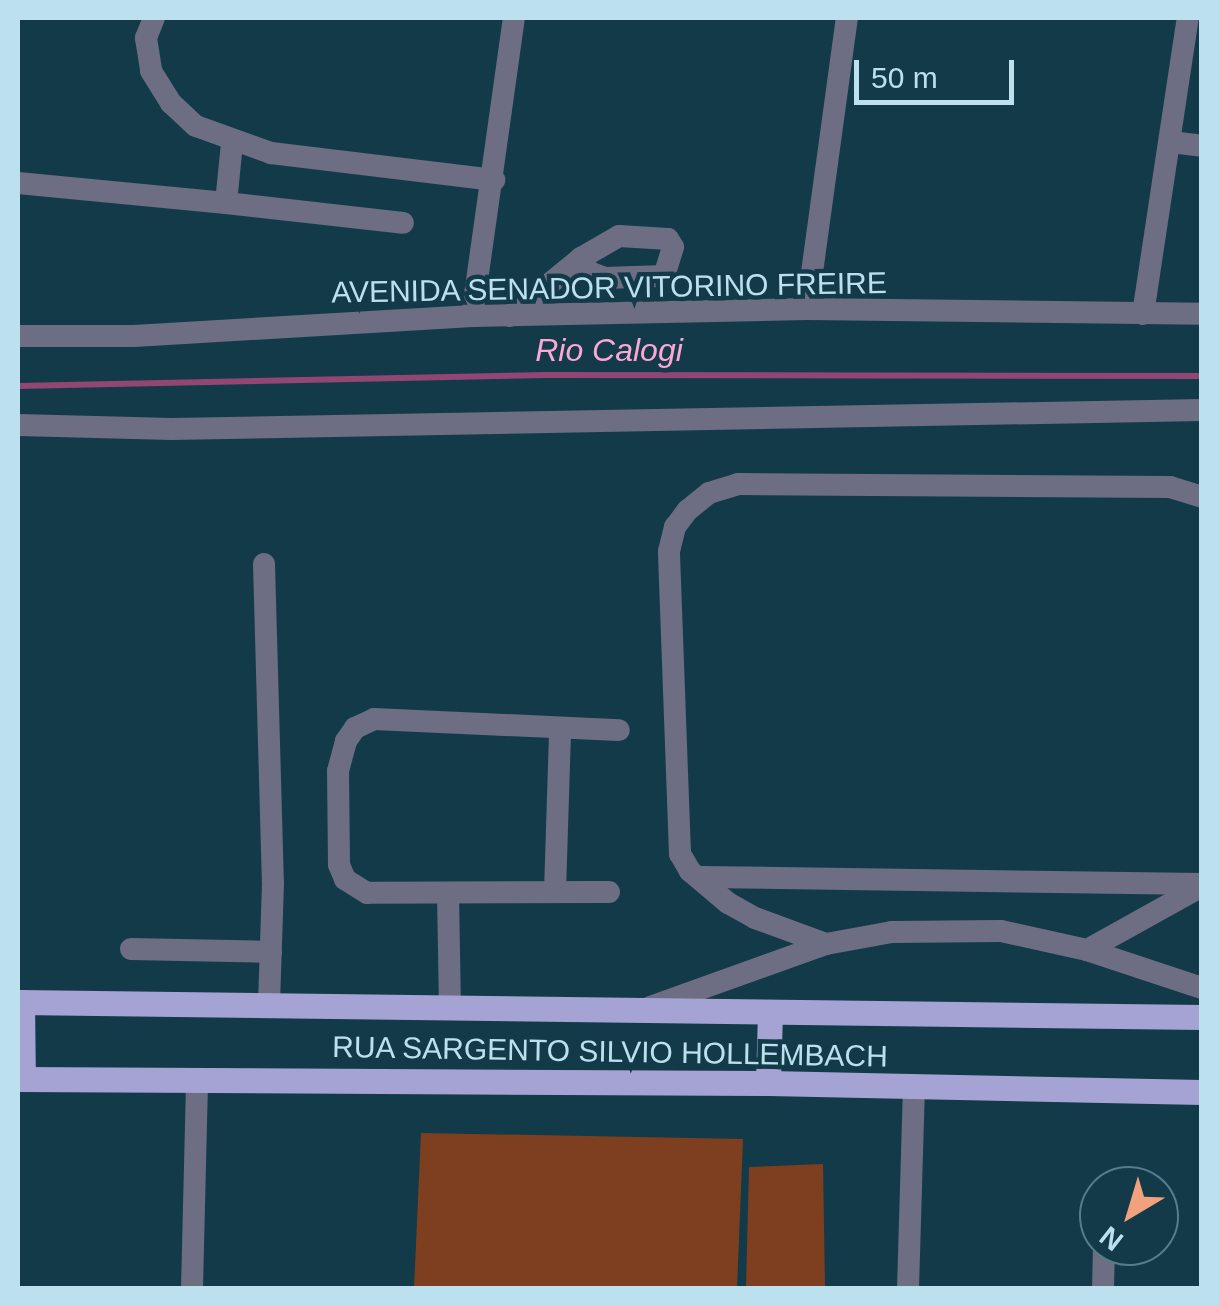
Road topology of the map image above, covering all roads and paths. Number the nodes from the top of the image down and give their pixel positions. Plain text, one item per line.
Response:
1 (154, 18) edge
2 (510, 18) edge
3 (847, 18) edge
4 (1188, 18) edge
5 (232, 142) junction
6 (1171, 142) junction
7 (1202, 146) edge
8 (494, 180) junction
9 (18, 183) edge
10 (226, 203) junction
11 (403, 223) dead end
12 (581, 258) dead end
13 (807, 309) junction
14 (1144, 314) junction
15 (1202, 314) edge
16 (472, 316) junction
17 (510, 316) junction
18 (18, 336) edge
19 (1202, 410) edge
20 (18, 425) edge
21 (1202, 497) edge
22 (264, 564) dead end
23 (560, 729) junction
24 (619, 730) dead end
25 (702, 877) junction
26 (1202, 885) edge
27 (555, 892) junction
28 (610, 892) dead end
29 (448, 894) junction
30 (826, 944) junction
31 (131, 948) dead end
32 (1087, 950) junction
33 (271, 952) junction
34 (1202, 988) edge
35 (20, 1002) edge
36 (269, 1006) junction
37 (450, 1008) junction
38 (642, 1010) junction
39 (770, 1012) junction
40 (1202, 1017) edge
41 (20, 1079) edge
42 (198, 1080) junction
43 (768, 1083) junction
44 (914, 1088) junction
45 (1202, 1092) edge
46 (192, 1288) edge
47 (908, 1288) edge

1 - 5 street
2 - 8 street
3 - 13 street
4 - 6 street
5 - 8 street
5 - 10 street
6 - 7 street
6 - 14 street
8 - 16 street
9 - 10 street
10 - 11 street
12 - 17 street
13 - 14 street, AVENIDA SENADOR VITORINO FREIRE
13 - 17 street, AVENIDA SENADOR VITORINO FREIRE
14 - 15 street, AVENIDA SENADOR VITORINO FREIRE
16 - 17 street, AVENIDA SENADOR VITORINO FREIRE
16 - 18 street, AVENIDA SENADOR VITORINO FREIRE
19 - 20 street
21 - 25 street
22 - 33 street
23 - 24 street
23 - 27 street
23 - 29 street
25 - 26 street
25 - 30 street
26 - 32 street
27 - 28 street
27 - 29 street
29 - 37 street
30 - 32 street
30 - 38 street
31 - 33 street
32 - 34 street
33 - 36 street
35 - 36 main road, RUA SARGENTO SILVIO HOLLEMBACH
35 - 41 main road
36 - 37 main road, RUA SARGENTO SILVIO HOLLEMBACH
37 - 38 main road, RUA SARGENTO SILVIO HOLLEMBACH
38 - 39 main road, RUA SARGENTO SILVIO HOLLEMBACH
39 - 40 main road, RUA SARGENTO SILVIO HOLLEMBACH
39 - 43 main road
41 - 42 main road, RUA SARGENTO SILVIO HOLLEMBACH
42 - 43 main road, RUA SARGENTO SILVIO HOLLEMBACH
42 - 46 street
43 - 44 main road, RUA SARGENTO SILVIO HOLLEMBACH
44 - 45 main road, RUA SARGENTO SILVIO HOLLEMBACH
44 - 47 street

